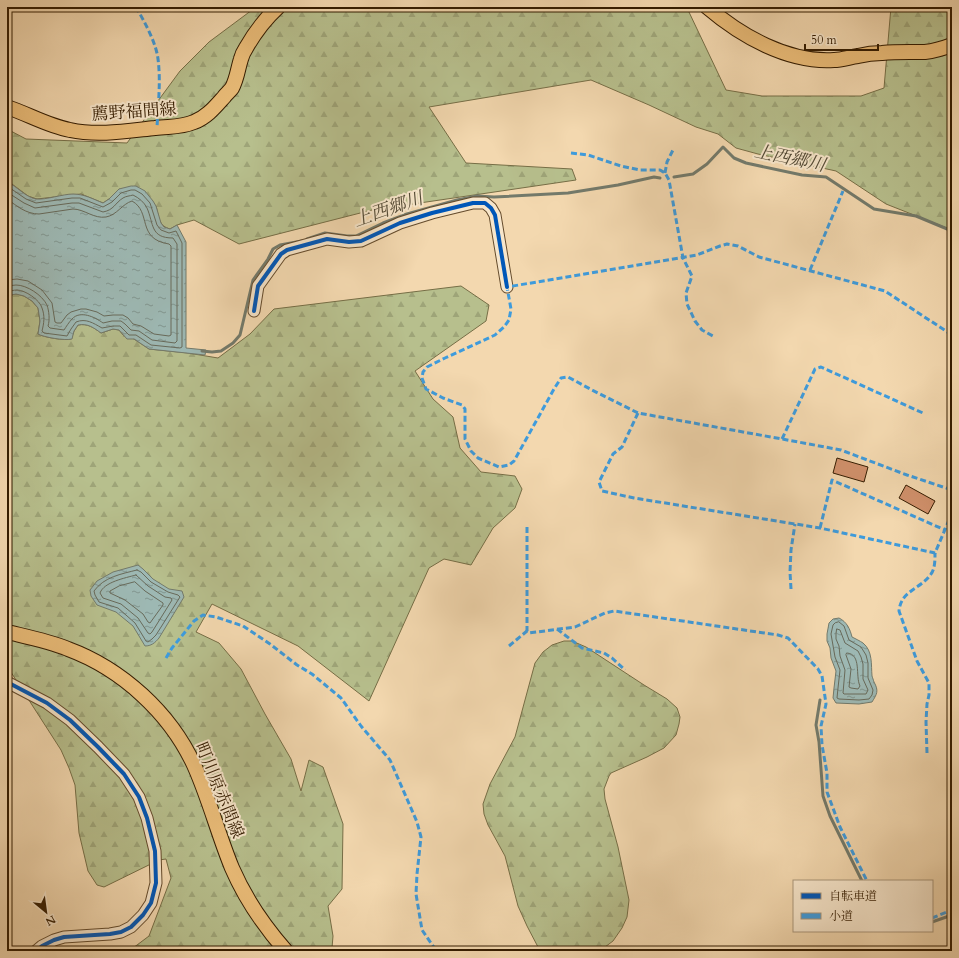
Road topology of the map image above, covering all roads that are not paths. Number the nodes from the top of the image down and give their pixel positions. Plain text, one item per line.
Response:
1 (278, 7) edge
2 (707, 7) edge
3 (952, 45) edge
4 (7, 107) edge
5 (507, 287) dead end
6 (254, 312) dead end
7 (7, 632) edge
8 (7, 682) edge
9 (36, 951) edge
10 (286, 951) edge

1 - 4 main road, 薦野福間線
2 - 3 main road
5 - 6 street
7 - 10 main road, 町川原赤間線
8 - 9 street

